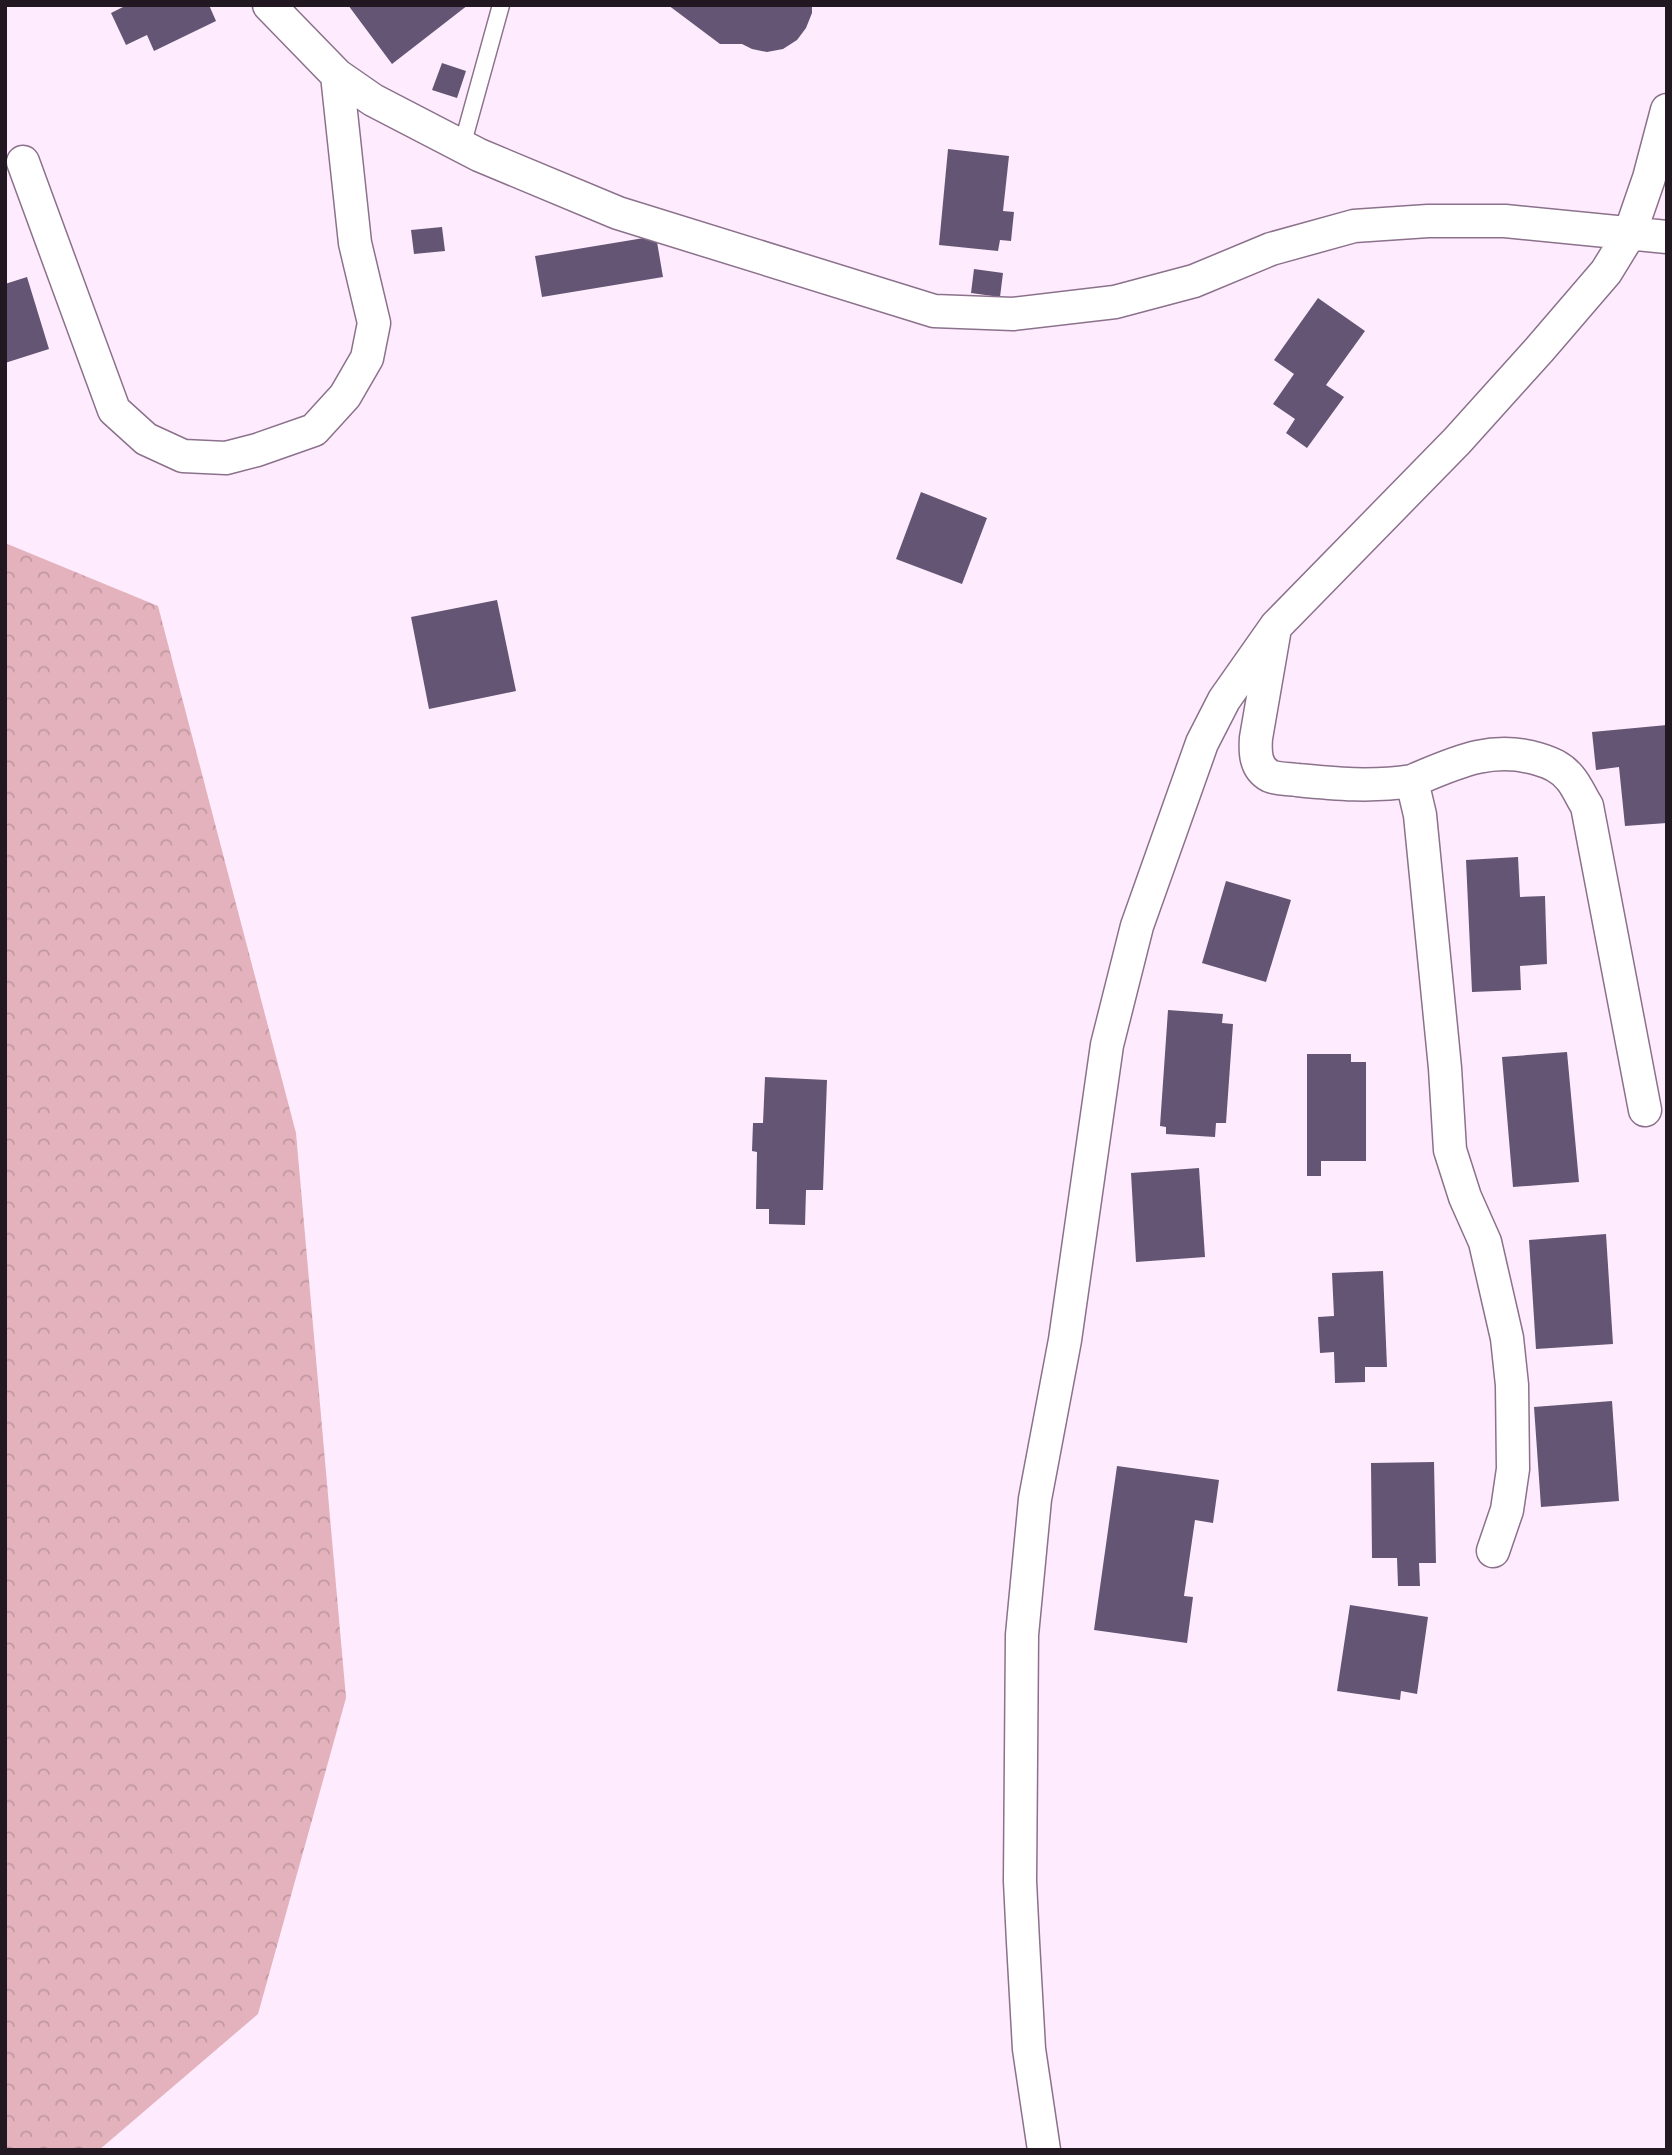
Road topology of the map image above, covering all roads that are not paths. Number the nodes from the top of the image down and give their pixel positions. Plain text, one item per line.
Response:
1 (270, 5) edge
2 (501, 5) edge
3 (337, 75) junction
4 (1667, 110) edge
5 (462, 146) junction
6 (23, 162) dead end
7 (1630, 233) junction
8 (1667, 237) edge
9 (1276, 626) junction
10 (1412, 780) junction
11 (1645, 1110) dead end
12 (1493, 1551) dead end
13 (1044, 2150) edge

1 - 3 street
2 - 5 lane
3 - 5 street
3 - 6 street
4 - 7 street
5 - 7 street
7 - 8 street
7 - 9 street
9 - 10 street
9 - 13 street
10 - 11 street
10 - 12 street

